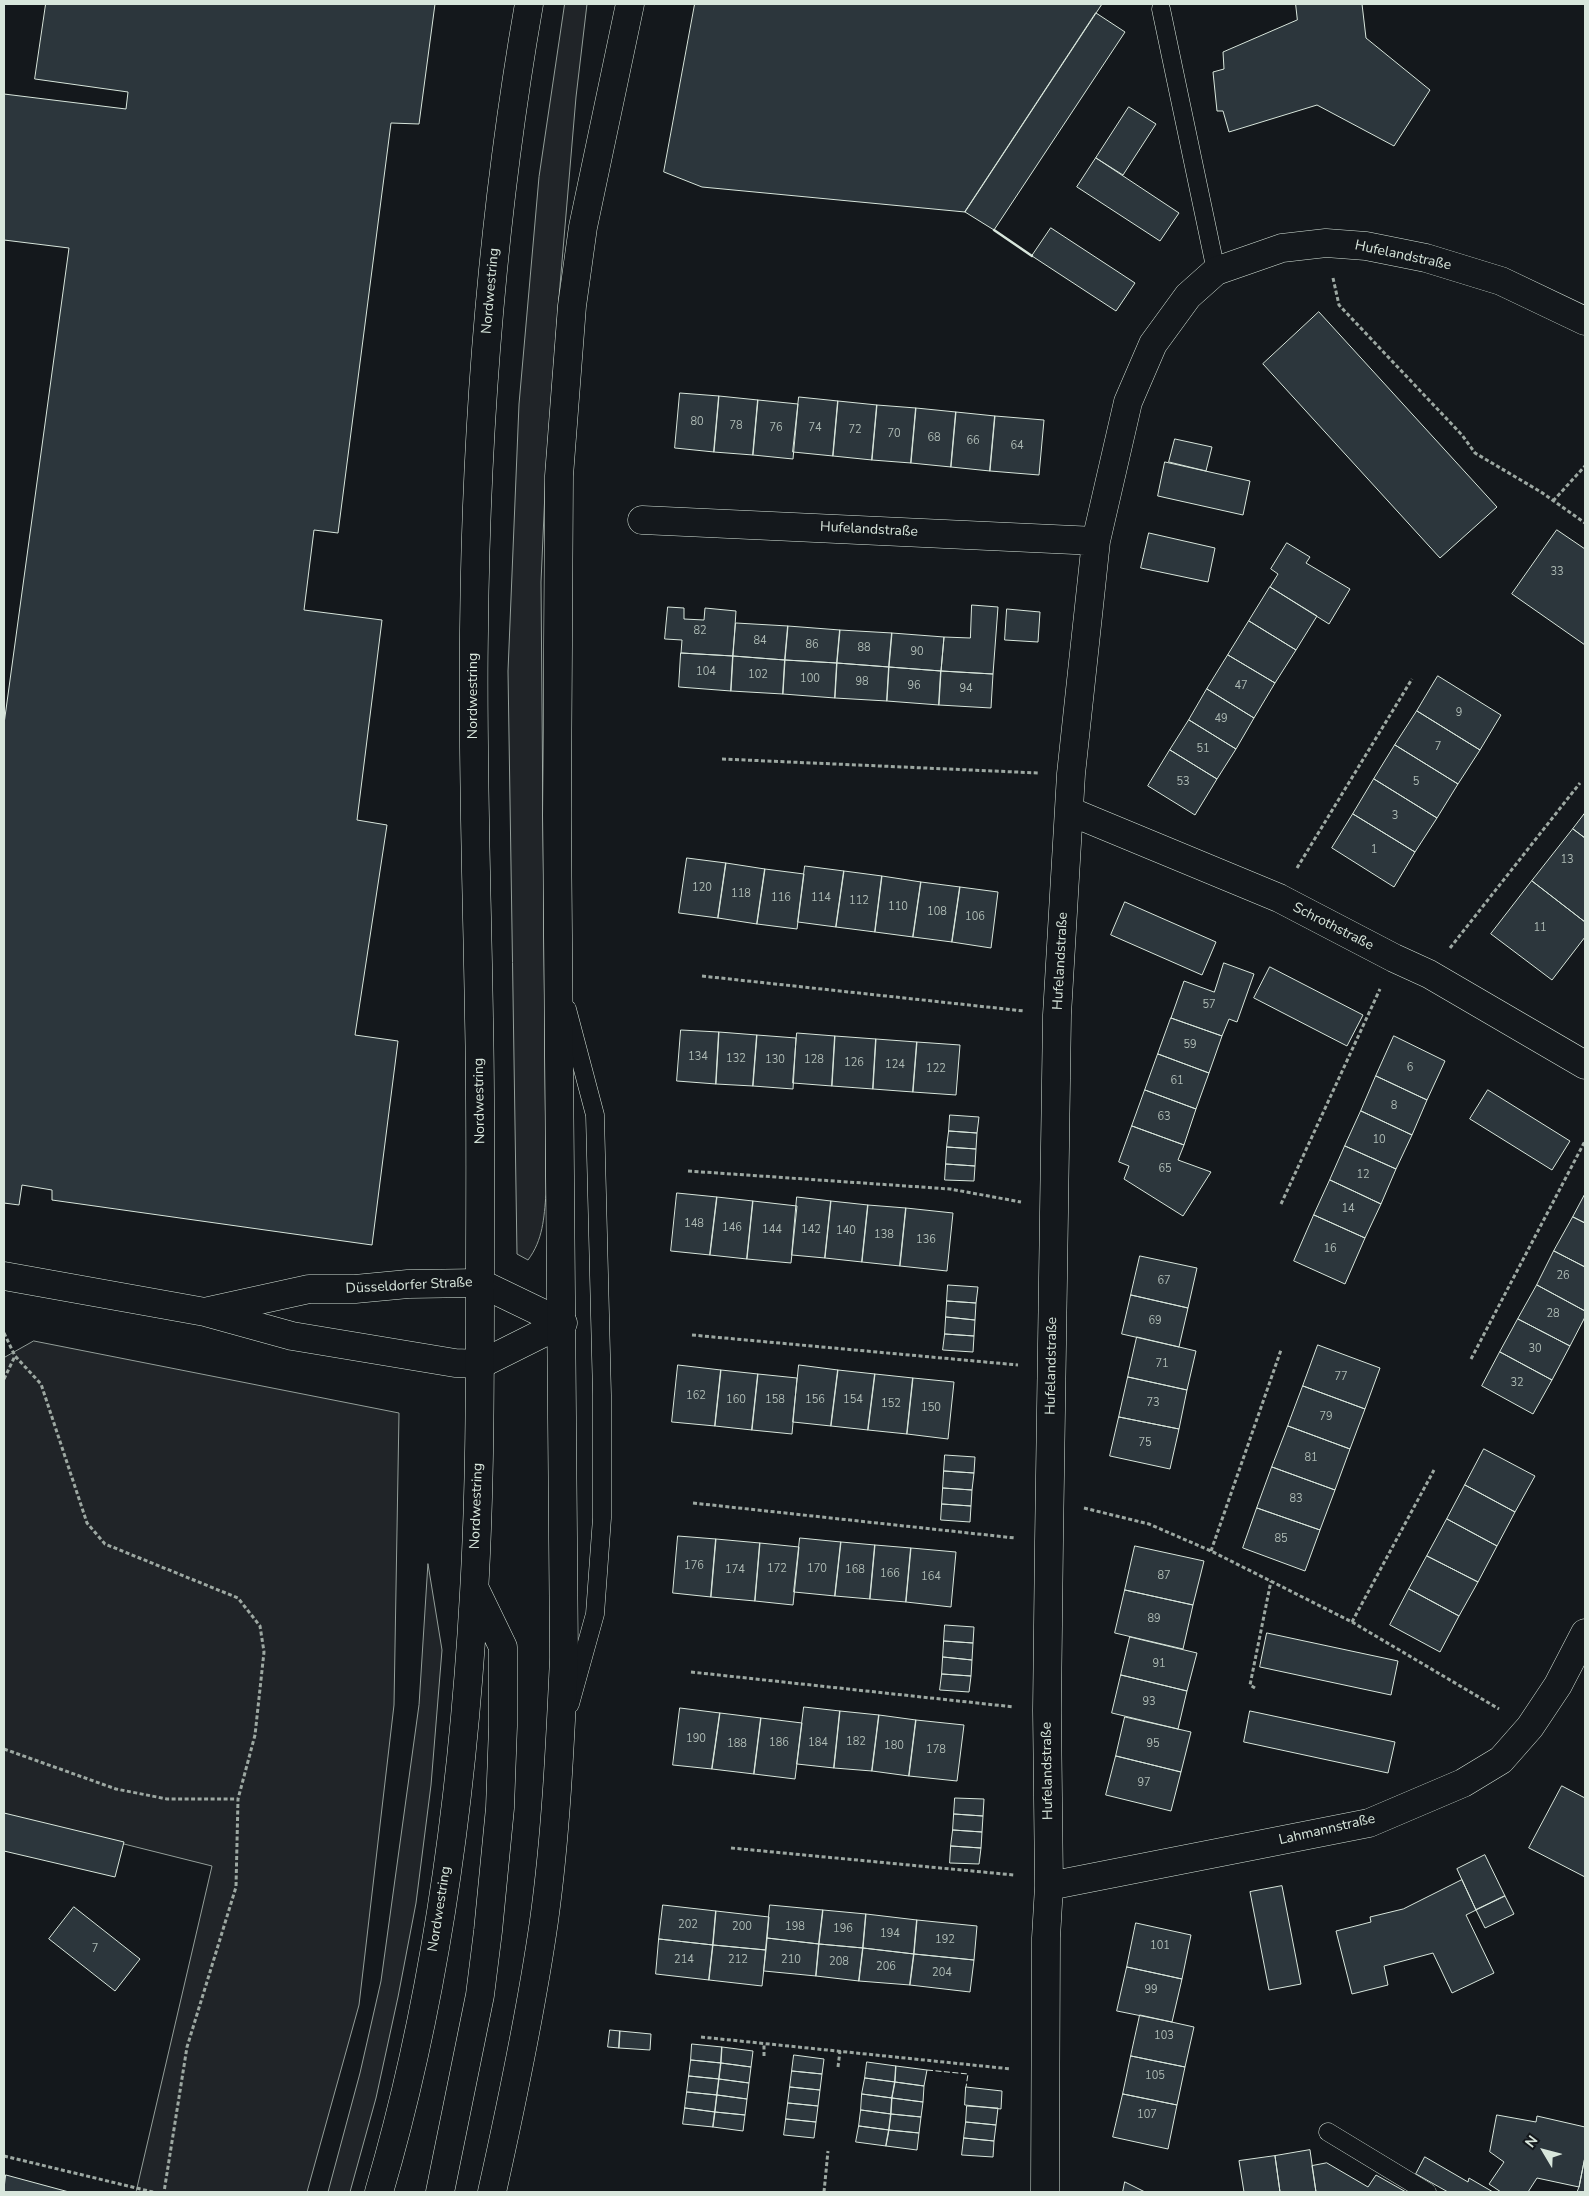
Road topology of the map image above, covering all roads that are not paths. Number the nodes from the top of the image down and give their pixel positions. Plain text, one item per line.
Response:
1 (529, 4) edge
2 (630, 4) edge
3 (1161, 9) dead end
4 (1216, 271) junction
5 (1585, 321) edge
6 (642, 520) dead end
7 (1096, 541) junction
8 (1069, 811) junction
9 (559, 979) junction
10 (1585, 1065) edge
11 (4, 1276) edge
12 (480, 1283) junction
13 (205, 1312) junction
14 (563, 1323) junction
15 (481, 1364) junction
16 (475, 1588) junction
17 (1585, 1633) edge
18 (560, 1743) junction
19 (1049, 1882) junction
20 (1328, 2132) dead end
21 (379, 2192) edge
22 (440, 2192) edge
23 (492, 2192) edge
24 (1045, 2192) edge
25 (1427, 2192) edge

1 - 12 street, Nordwestring
2 - 9 street
3 - 4 lane
4 - 5 street, Hufelandstraße
4 - 7 street, Hufelandstraße
6 - 7 street, Hufelandstraße
7 - 8 street, Hufelandstraße
8 - 10 street, Schrothstraße
8 - 19 street, Hufelandstraße
9 - 14 street
9 - 18 lane
11 - 13 street, Düsseldorfer Straße
12 - 13 street, Düsseldorfer Straße
12 - 14 street, Düsseldorfer Straße
12 - 15 street, Nordwestring
13 - 15 street, Düsseldorfer Straße
14 - 15 street, Düsseldorfer Straße
14 - 18 street
15 - 16 street, Nordwestring
16 - 21 street, Nordwestring
16 - 22 street
17 - 19 street, Lahmannstraße
18 - 23 street
19 - 24 street, Hufelandstraße
20 - 25 lane

